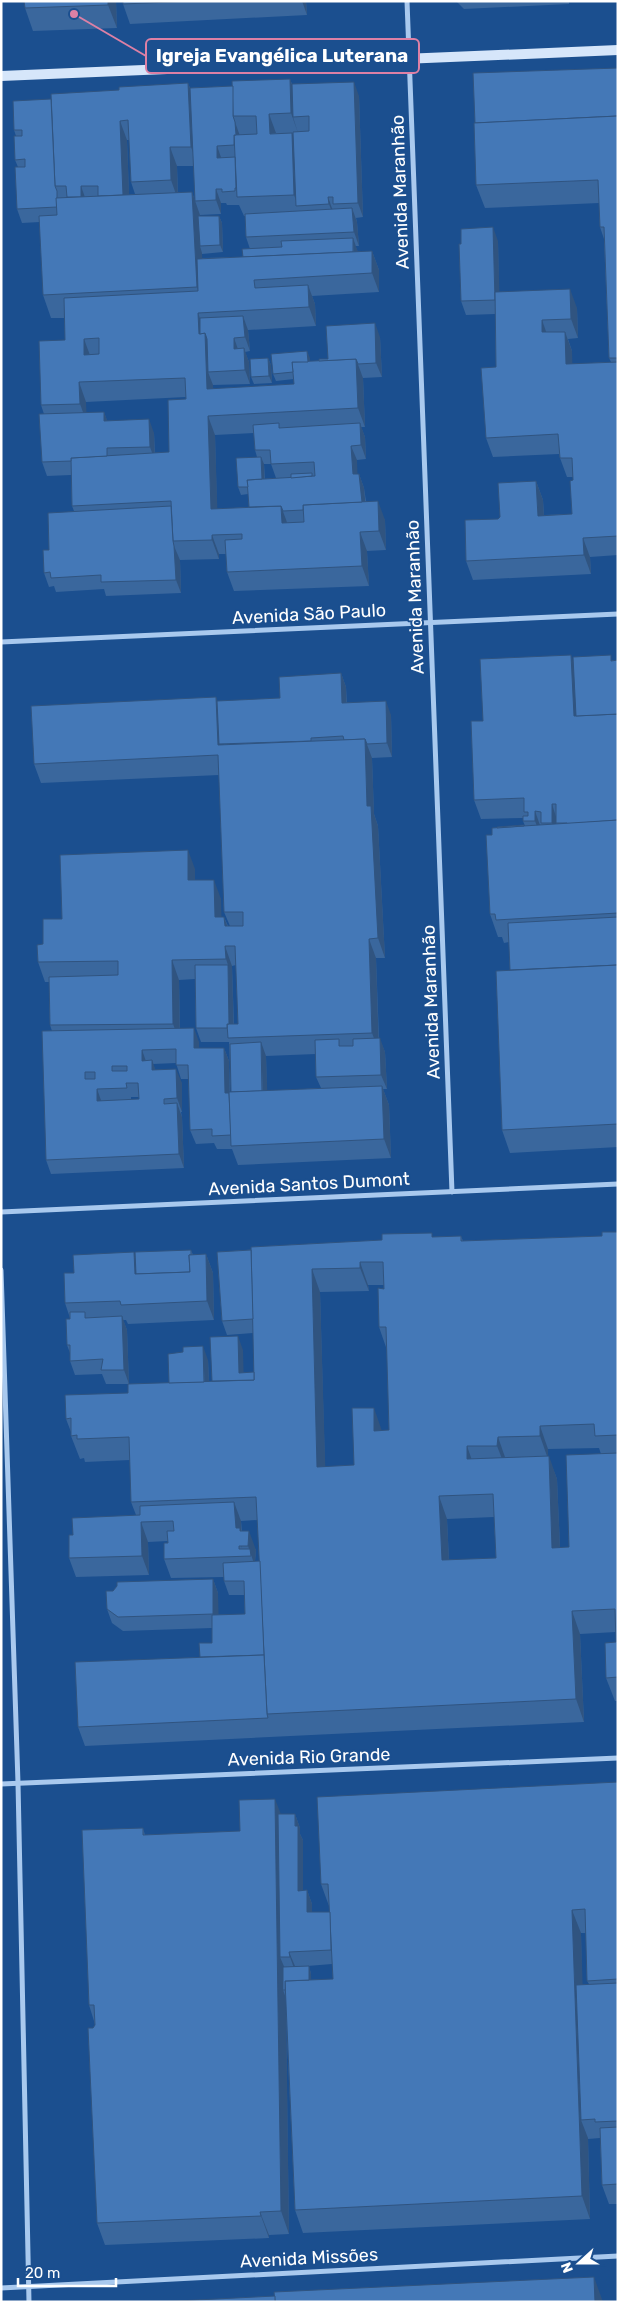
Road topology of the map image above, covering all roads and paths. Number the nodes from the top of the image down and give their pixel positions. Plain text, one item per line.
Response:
1 (407, 1) edge
2 (618, 50) edge
3 (408, 60) junction
4 (1, 76) edge
5 (618, 614) edge
6 (430, 622) junction
7 (1, 642) edge
8 (618, 1184) edge
9 (452, 1192) junction
10 (1, 1212) edge
11 (1, 1270) edge
12 (618, 1758) edge
13 (18, 1783) junction
14 (1, 1784) edge
15 (618, 2256) edge
16 (29, 2286) junction
17 (1, 2288) edge
18 (29, 2302) edge

1 - 3 street, Avenida Maranhão
2 - 3 street
3 - 4 street
3 - 6 street, Avenida Maranhão
5 - 6 street, Avenida São Paulo
6 - 7 street, Avenida São Paulo
6 - 9 street, Avenida Maranhão
8 - 9 street, Avenida Santos Dumont
9 - 10 street, Avenida Santos Dumont
11 - 13 street
12 - 13 street, Avenida Rio Grande
13 - 14 street, Avenida Rio Grande
13 - 16 street
15 - 16 street, Avenida Missões
16 - 17 street, Avenida Missões
16 - 18 street

